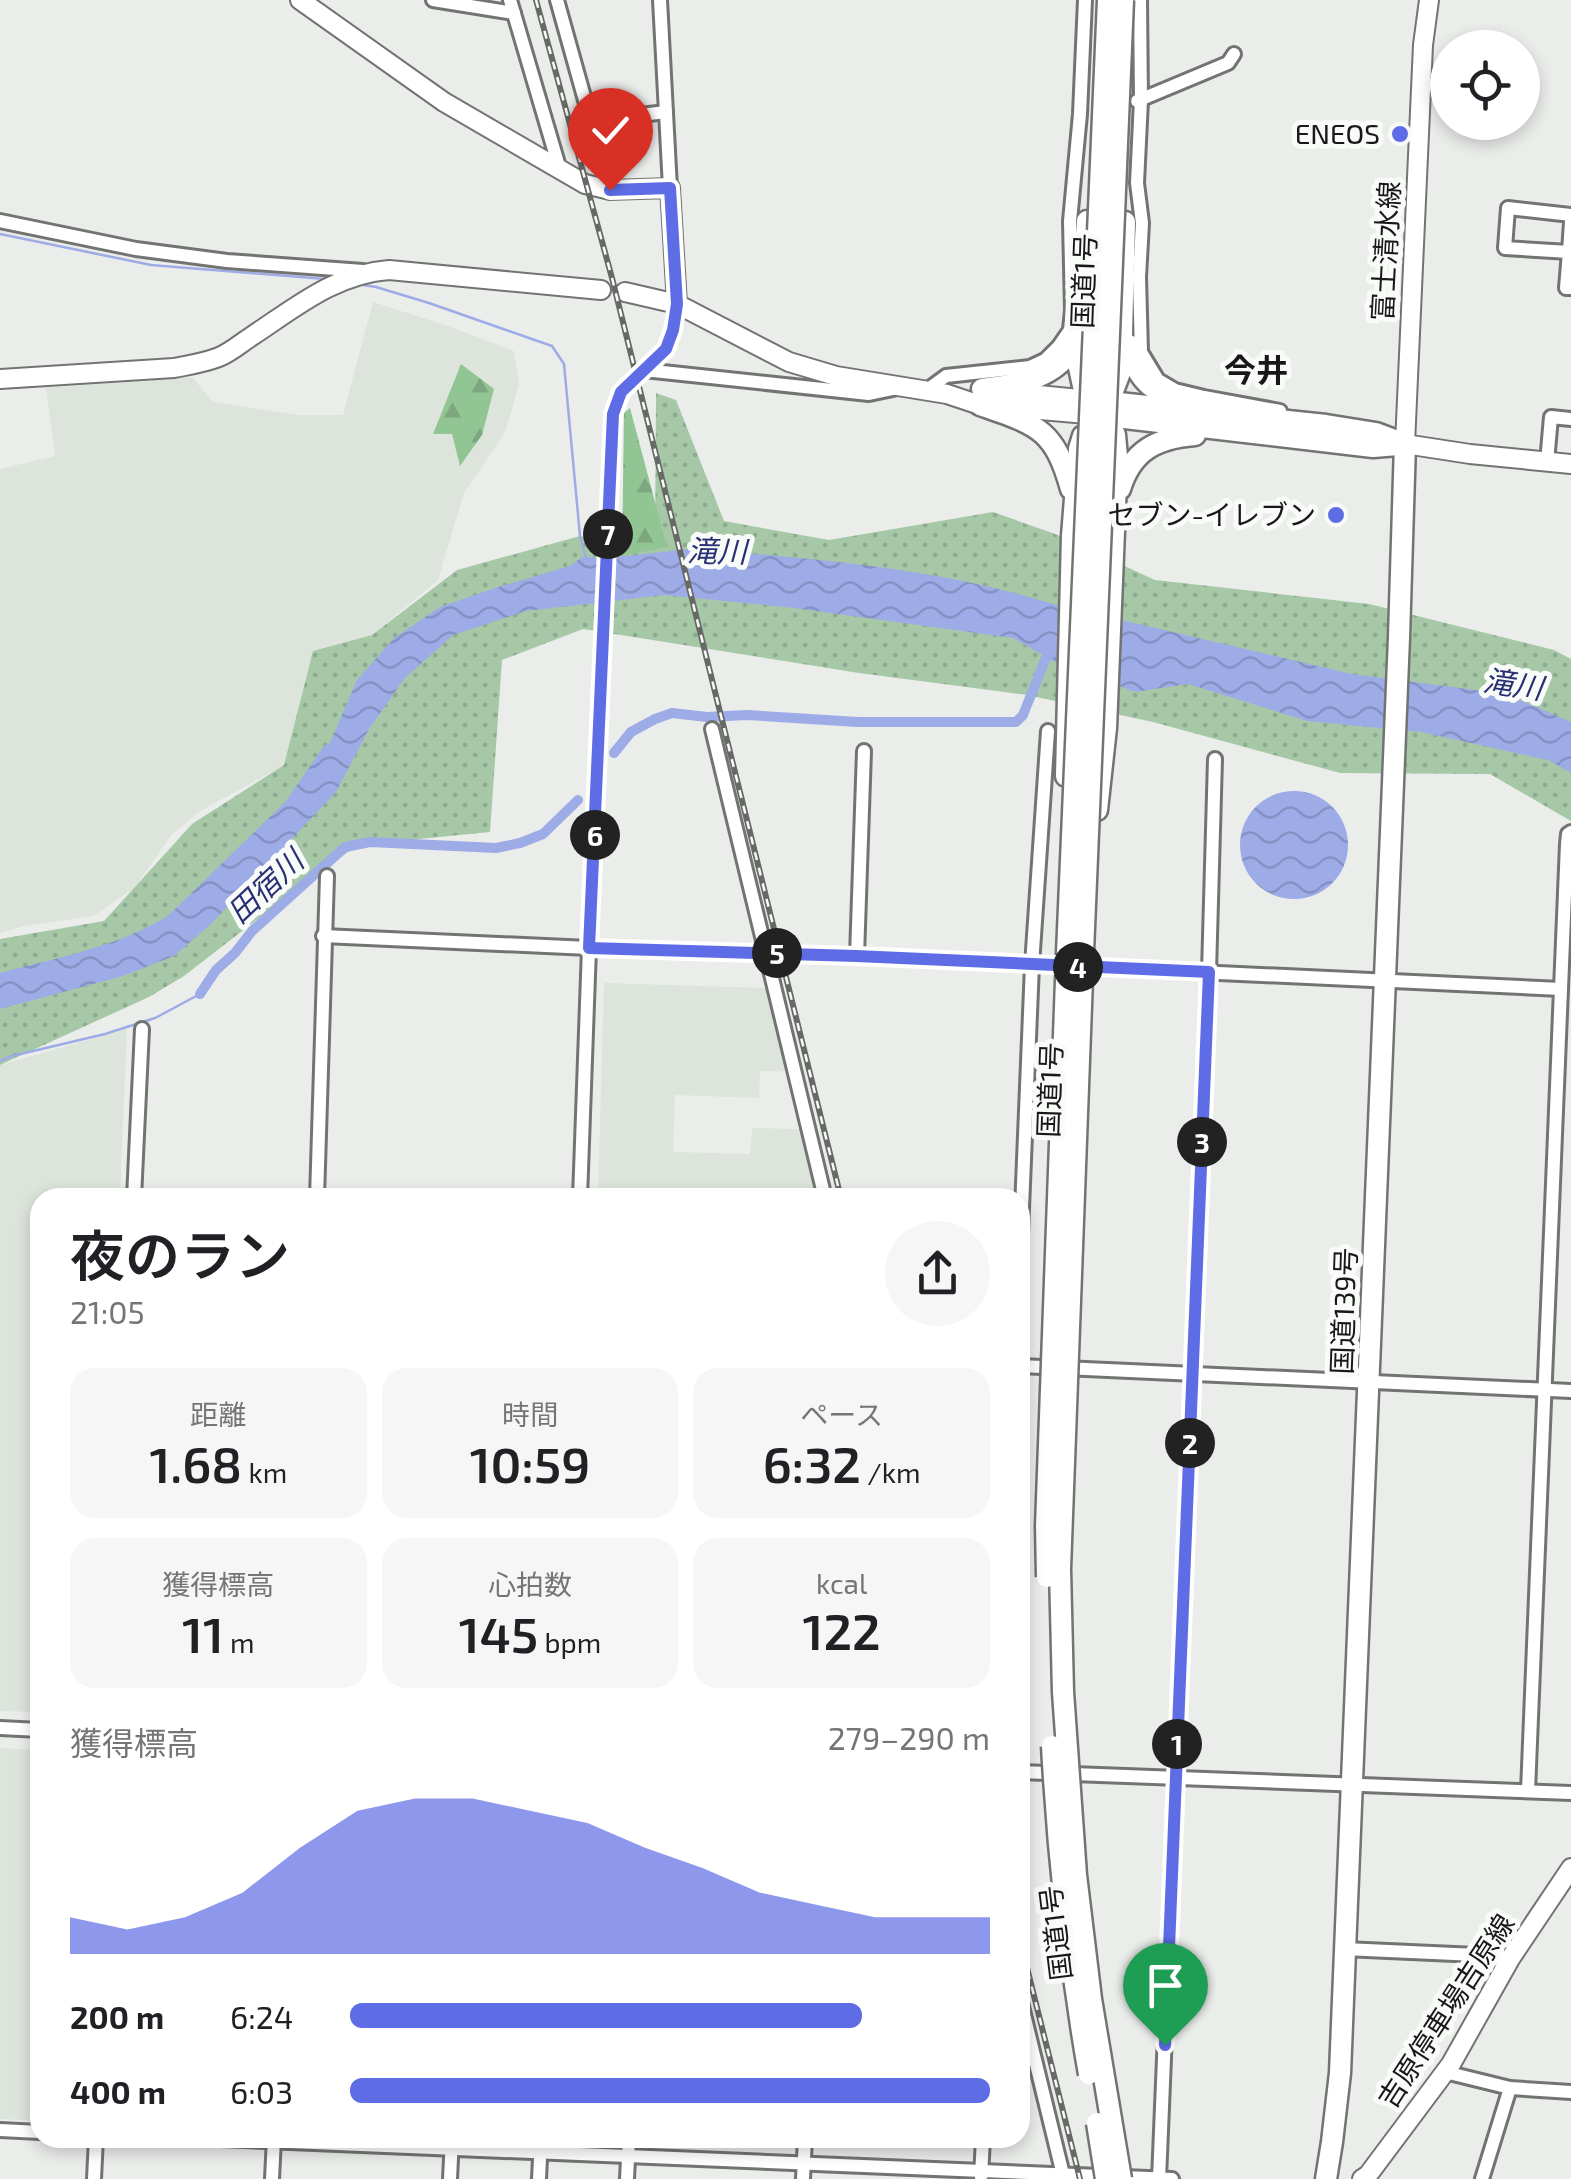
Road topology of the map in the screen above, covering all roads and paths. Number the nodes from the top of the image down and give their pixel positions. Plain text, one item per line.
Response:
1 (300, 0) edge
2 (433, 0) edge
3 (557, 0) edge
4 (660, 0) edge
5 (1086, 0) edge
6 (1097, 0) edge
7 (1108, 0) edge
8 (1123, 0) edge
9 (1136, 0) edge
10 (1429, 0) edge
11 (512, 7) edge
12 (1234, 54) dead end
13 (1139, 100) junction
14 (666, 112) junction
15 (590, 121) junction
16 (560, 170) junction
17 (670, 188) junction
18 (610, 190) junction
19 (1571, 219) edge
20 (0, 221) edge
21 (1568, 252) edge
22 (369, 271) junction
23 (1571, 288) edge
24 (600, 290) dead end
25 (625, 292) dead end
26 (677, 304) junction
27 (1124, 324) junction
28 (1079, 334) junction
29 (789, 362) junction
30 (644, 370) junction
31 (0, 378) edge
32 (779, 385) junction
33 (905, 387) junction
34 (927, 390) junction
35 (981, 397) junction
36 (1100, 408) junction
37 (1571, 418) edge
38 (1234, 424) junction
39 (1326, 425) junction
40 (1405, 444) junction
41 (1547, 462) junction
42 (1571, 464) edge
43 (1074, 501) junction
44 (1116, 503) junction
45 (712, 729) dead end
46 (1048, 732) dead end
47 (864, 752) dead end
48 (1215, 759) dead end
49 (1571, 832) edge
50 (327, 876) dead end
51 (324, 936) junction
52 (589, 948) junction
53 (1075, 952) junction
54 (766, 953) junction
55 (856, 956) junction
56 (1032, 965) junction
57 (1209, 972) junction
58 (1385, 981) junction
59 (1561, 989) junction
60 (142, 1029) dead end
61 (134, 1188) edge
62 (317, 1188) edge
63 (580, 1188) edge
64 (823, 1188) edge
65 (1023, 1188) edge
66 (1030, 1366) edge
67 (1193, 1374) junction
68 (1369, 1382) junction
69 (1545, 1390) junction
70 (1571, 1391) edge
71 (0, 1728) edge
72 (30, 1730) edge
73 (1030, 1772) edge
74 (1176, 1778) junction
75 (1352, 1784) junction
76 (1528, 1791) junction
77 (1571, 1792) edge
78 (1571, 1868) edge
79 (1344, 1949) junction
80 (1510, 1960) junction
81 (1030, 2040) edge
82 (1444, 2072) junction
83 (1510, 2088) junction
84 (1571, 2092) edge
85 (0, 2130) edge
86 (30, 2132) edge
87 (96, 2148) edge
88 (274, 2148) edge
89 (452, 2148) edge
90 (540, 2148) edge
91 (569, 2148) edge
92 (628, 2148) edge
93 (805, 2148) edge
94 (982, 2148) edge
95 (628, 2154) junction
96 (804, 2163) junction
97 (981, 2175) edge
98 (1063, 2177) edge
99 (1365, 2178) edge
100 (94, 2179) edge
101 (272, 2179) edge
102 (450, 2179) edge
103 (539, 2179) edge
104 (628, 2179) edge
105 (804, 2179) edge
106 (1106, 2179) edge
107 (1121, 2179) edge
108 (1159, 2179) edge
109 (1172, 2179) edge
110 (1326, 2179) edge
111 (1482, 2179) edge

1 - 16 main road
2 - 11 street
3 - 15 street
4 - 14 street
5 - 34 street
6 - 28 highway
7 - 53 highway, 国道1号, bridge
8 - 53 highway, 国道1号, bridge
9 - 13 street
9 - 27 highway
10 - 40 main road, 富士清水線
11 - 16 street
12 - 13 street
13 - 39 street
14 - 15 street
14 - 17 street
15 - 18 street
16 - 18 main road
17 - 18 main road
17 - 26 main road
19 - 21 street
19 - 21 street
20 - 22 street
21 - 23 street
22 - 24 main road
22 - 31 main road
25 - 26 main road
26 - 29 main road
26 - 30 street
27 - 36 highway
27 - 38 highway
28 - 35 highway
28 - 36 highway
29 - 32 street
29 - 33 main road
30 - 32 street
30 - 52 street
32 - 33 street
33 - 34 main road
34 - 35 main road
35 - 36 main road
35 - 43 highway
36 - 38 highway
36 - 43 highway
36 - 44 highway
37 - 41 street
38 - 39 highway
38 - 40 highway
38 - 44 highway
39 - 40 highway
40 - 41 main road
40 - 58 highway, 国道139号
41 - 42 main road
43 - 53 highway, bridge
44 - 53 highway, bridge
45 - 54 street
46 - 56 street
47 - 55 street
48 - 57 street
49 - 59 street
50 - 51 street
51 - 52 street
51 - 62 street
52 - 54 street
52 - 63 street
53 - 106 highway, 国道1号, bridge
53 - 107 highway, 国道1号, bridge
54 - 55 street
54 - 64 street
55 - 56 street
56 - 57 street
56 - 65 street
57 - 58 street
57 - 67 street
58 - 59 street
58 - 68 highway, 国道139号
59 - 69 street
60 - 61 street
66 - 67 street
67 - 68 street
67 - 74 street
68 - 69 street
68 - 75 highway, 国道139号
69 - 70 street
69 - 76 street
71 - 72 street
73 - 74 street
74 - 75 street
74 - 108 street
75 - 76 street
75 - 79 highway, 国道139号
76 - 77 street
78 - 80 main road, 吉原停車場吉原線
79 - 80 street
79 - 110 highway, 国道139号
80 - 82 main road, 吉原停車場吉原線
81 - 98 street
82 - 83 street
82 - 99 main road, 吉原停車場吉原線
83 - 84 street
83 - 111 street
85 - 86 street
87 - 100 street
88 - 101 street
89 - 102 street
90 - 103 street
91 - 95 street
92 - 95 street
93 - 96 street
94 - 97 street
95 - 96 street
95 - 104 street
96 - 97 street
96 - 105 street
97 - 98 street
98 - 108 street
108 - 109 street

